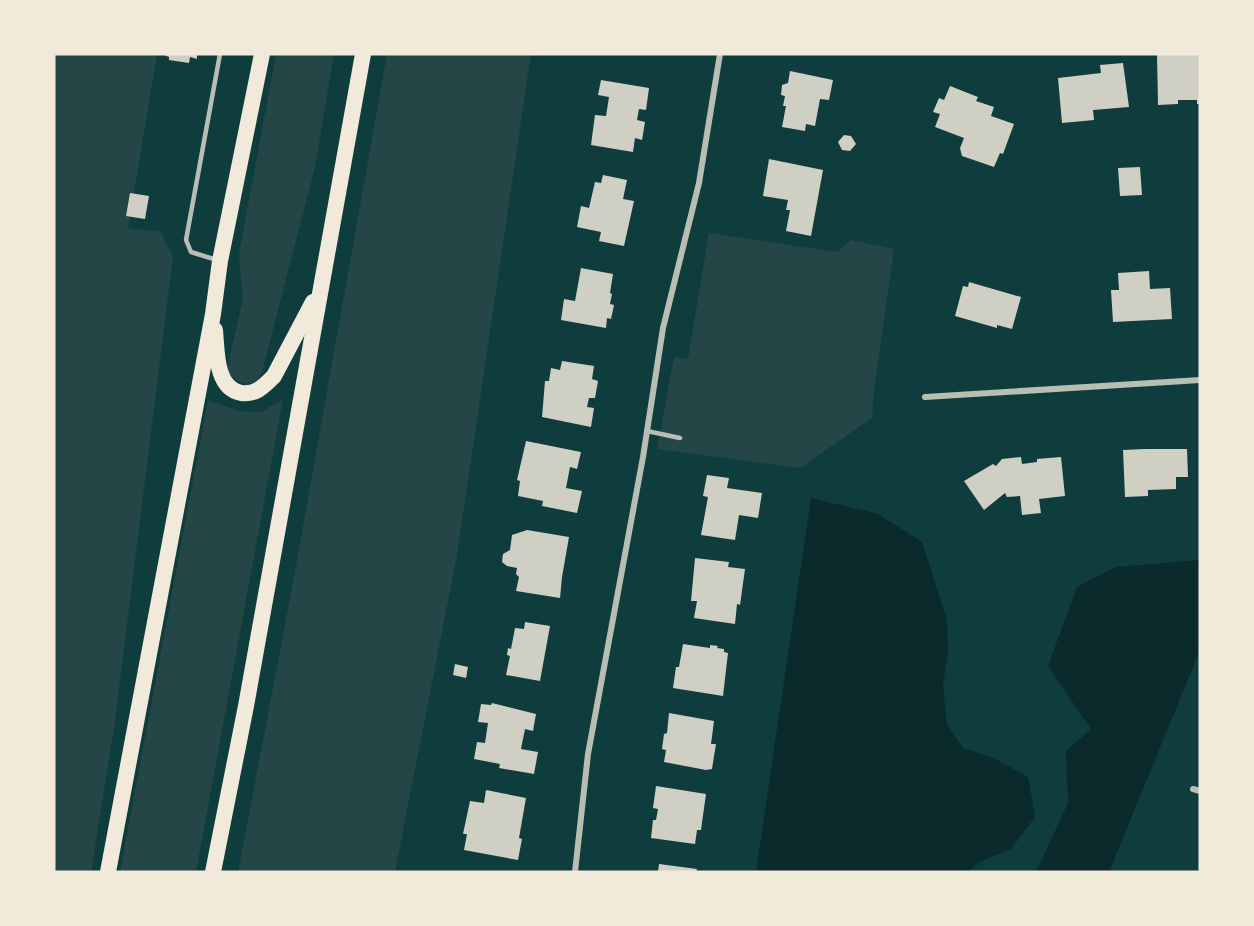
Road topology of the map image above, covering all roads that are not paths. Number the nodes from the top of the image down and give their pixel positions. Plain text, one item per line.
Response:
1 (220, 54) edge
2 (262, 54) edge
3 (720, 54) edge
4 (363, 56) edge
5 (220, 261) junction
6 (321, 286) junction
7 (213, 315) junction
8 (1200, 380) edge
9 (925, 397) dead end
10 (647, 431) junction
11 (680, 438) dead end
12 (108, 872) edge
13 (213, 872) edge
14 (575, 872) edge

1 - 5 lane
2 - 5 highway
3 - 10 street
4 - 6 highway
5 - 7 highway
6 - 7 highway
6 - 13 highway
7 - 12 highway
8 - 9 street
10 - 11 lane
10 - 14 street

